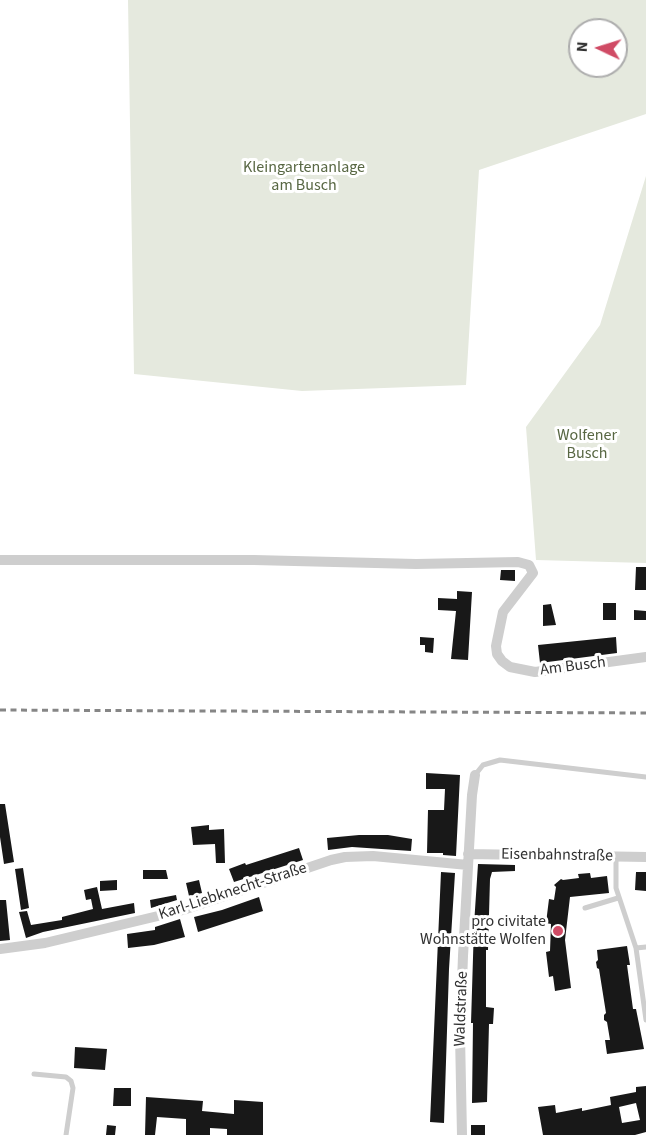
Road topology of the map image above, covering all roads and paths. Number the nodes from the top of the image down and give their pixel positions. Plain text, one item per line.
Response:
1 (0, 560) edge
2 (646, 657) edge
3 (475, 775) joint
4 (646, 777) edge
5 (616, 857) junction
6 (646, 857) edge
7 (468, 860) junction
8 (618, 898) junction
9 (585, 908) dead end
10 (646, 947) edge
11 (636, 948) junction
12 (0, 949) edge
13 (646, 1020) edge
14 (34, 1074) dead end
15 (66, 1135) edge
16 (462, 1135) edge

1 - 2 street, Am Busch
3 - 4 lane
3 - 7 street, Waldstraße
5 - 6 street, Eisenbahnstraße
5 - 7 street, Eisenbahnstraße
5 - 8 lane
7 - 12 street, Karl-Liebknecht-Straße
7 - 16 street, Waldstraße
8 - 9 lane
8 - 11 lane
10 - 11 lane
11 - 13 lane
14 - 15 lane

